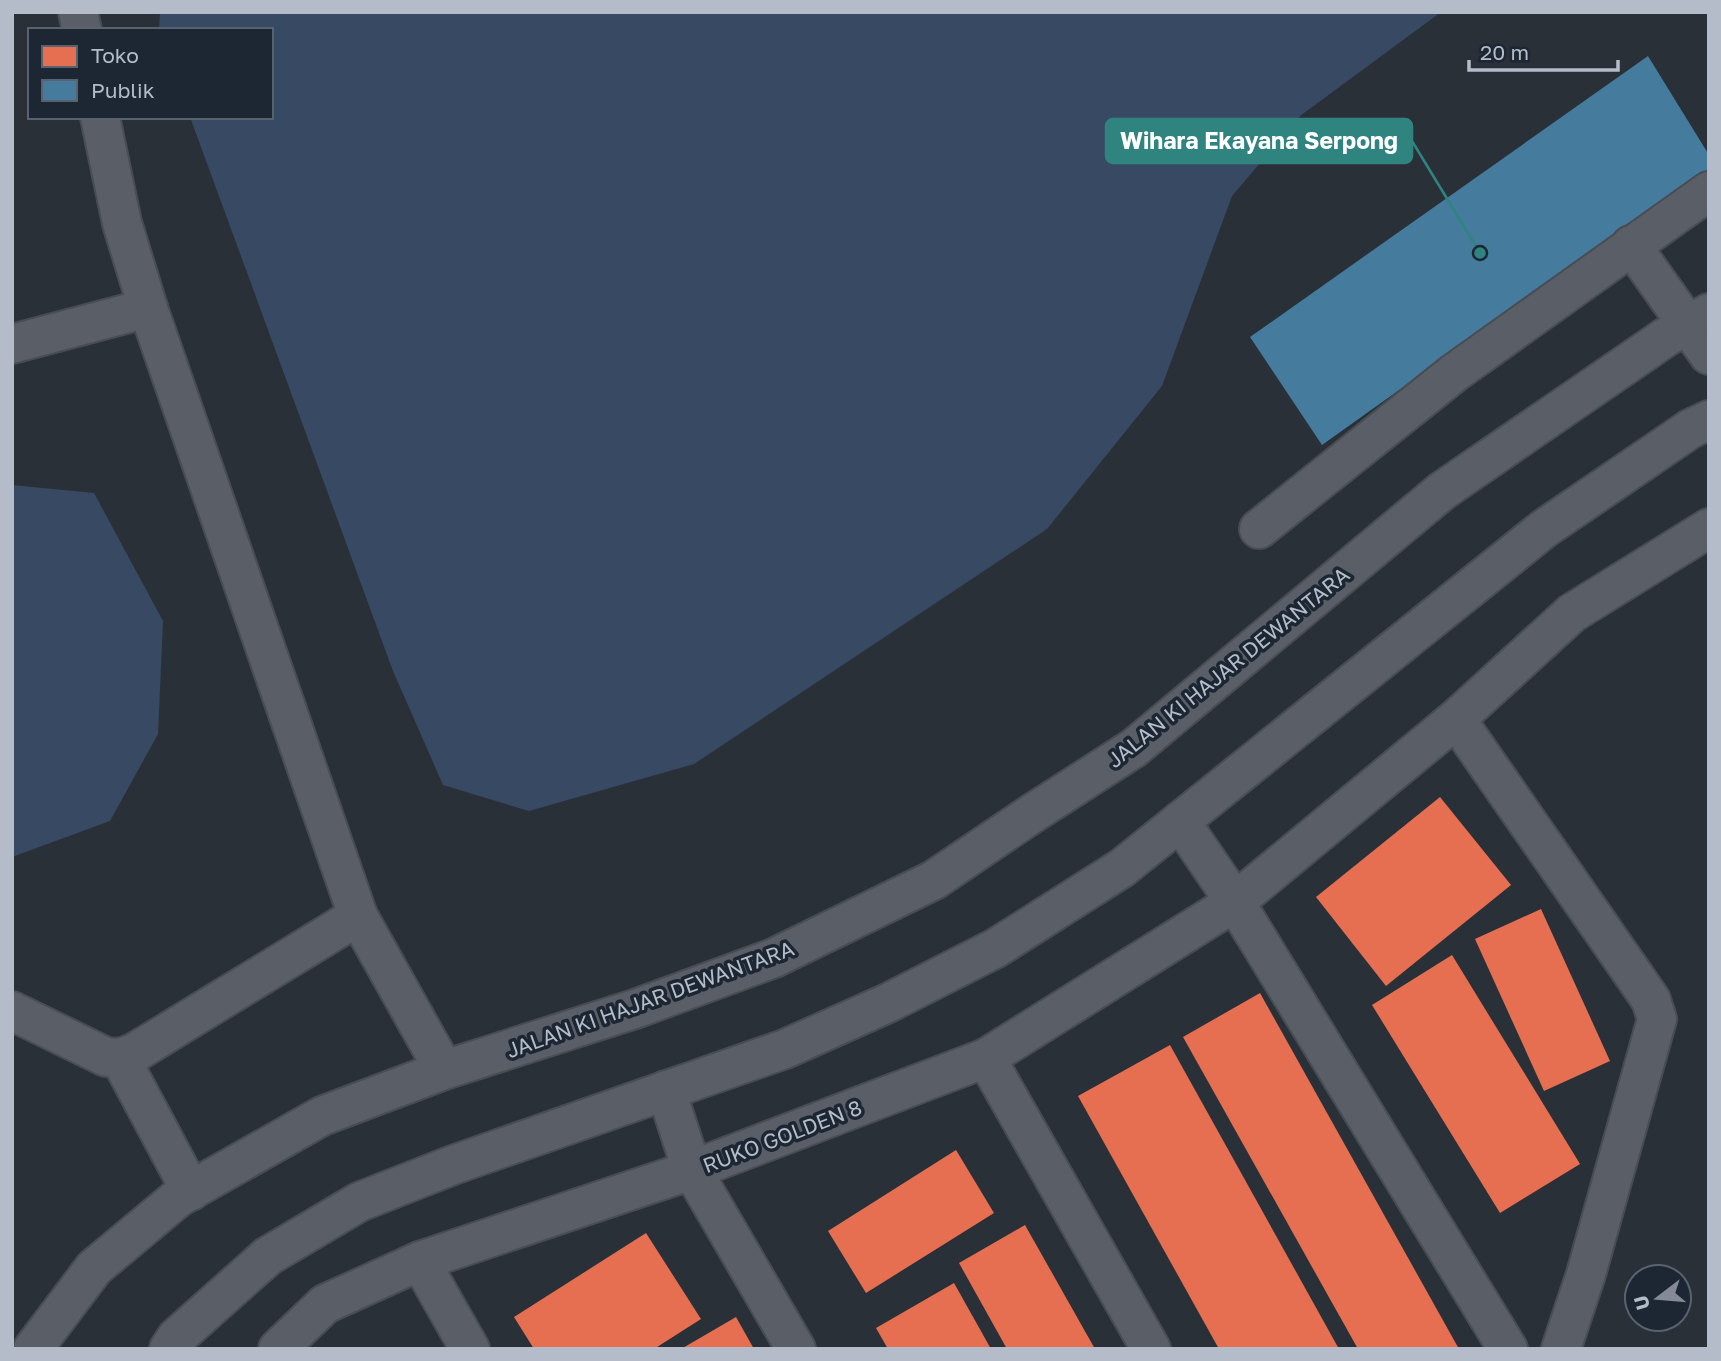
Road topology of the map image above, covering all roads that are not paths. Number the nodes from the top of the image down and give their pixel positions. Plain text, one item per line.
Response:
1 (100, 119) edge
2 (1709, 191) edge
3 (1631, 245) junction
4 (148, 308) junction
5 (1702, 331) edge
6 (12, 344) edge
7 (1709, 420) edge
8 (1709, 528) edge
9 (1259, 529) dead end
10 (1456, 719) junction
11 (1180, 821) junction
12 (1235, 902) junction
13 (358, 916) junction
14 (12, 1011) edge
15 (120, 1058) junction
16 (986, 1058) junction
17 (444, 1070) junction
18 (666, 1090) junction
19 (692, 1170) junction
20 (191, 1191) junction
21 (420, 1261) junction
22 (33, 1349) edge
23 (169, 1349) edge
24 (278, 1349) edge
25 (470, 1349) edge
26 (796, 1349) edge
27 (1151, 1349) edge
28 (1508, 1349) edge
29 (1561, 1349) edge

1 - 4 street
2 - 3 street
3 - 5 street
3 - 9 street
4 - 6 street
4 - 13 street
5 - 17 street, JALAN KI HAJAR DEWANTARA
7 - 11 street
8 - 10 street, RUKO GOLDEN 8
10 - 12 street, RUKO GOLDEN 8
10 - 29 street
11 - 12 street
11 - 18 street
12 - 16 street, RUKO GOLDEN 8
12 - 28 street
13 - 15 street
13 - 17 street
14 - 15 street
15 - 20 street
16 - 19 street, RUKO GOLDEN 8
16 - 27 street
17 - 20 street, JALAN KI HAJAR DEWANTARA
18 - 19 street
18 - 23 street
19 - 21 street, RUKO GOLDEN 8
19 - 26 street
20 - 22 street, JALAN KI HAJAR DEWANTARA
21 - 24 street, RUKO GOLDEN 8
21 - 25 street

